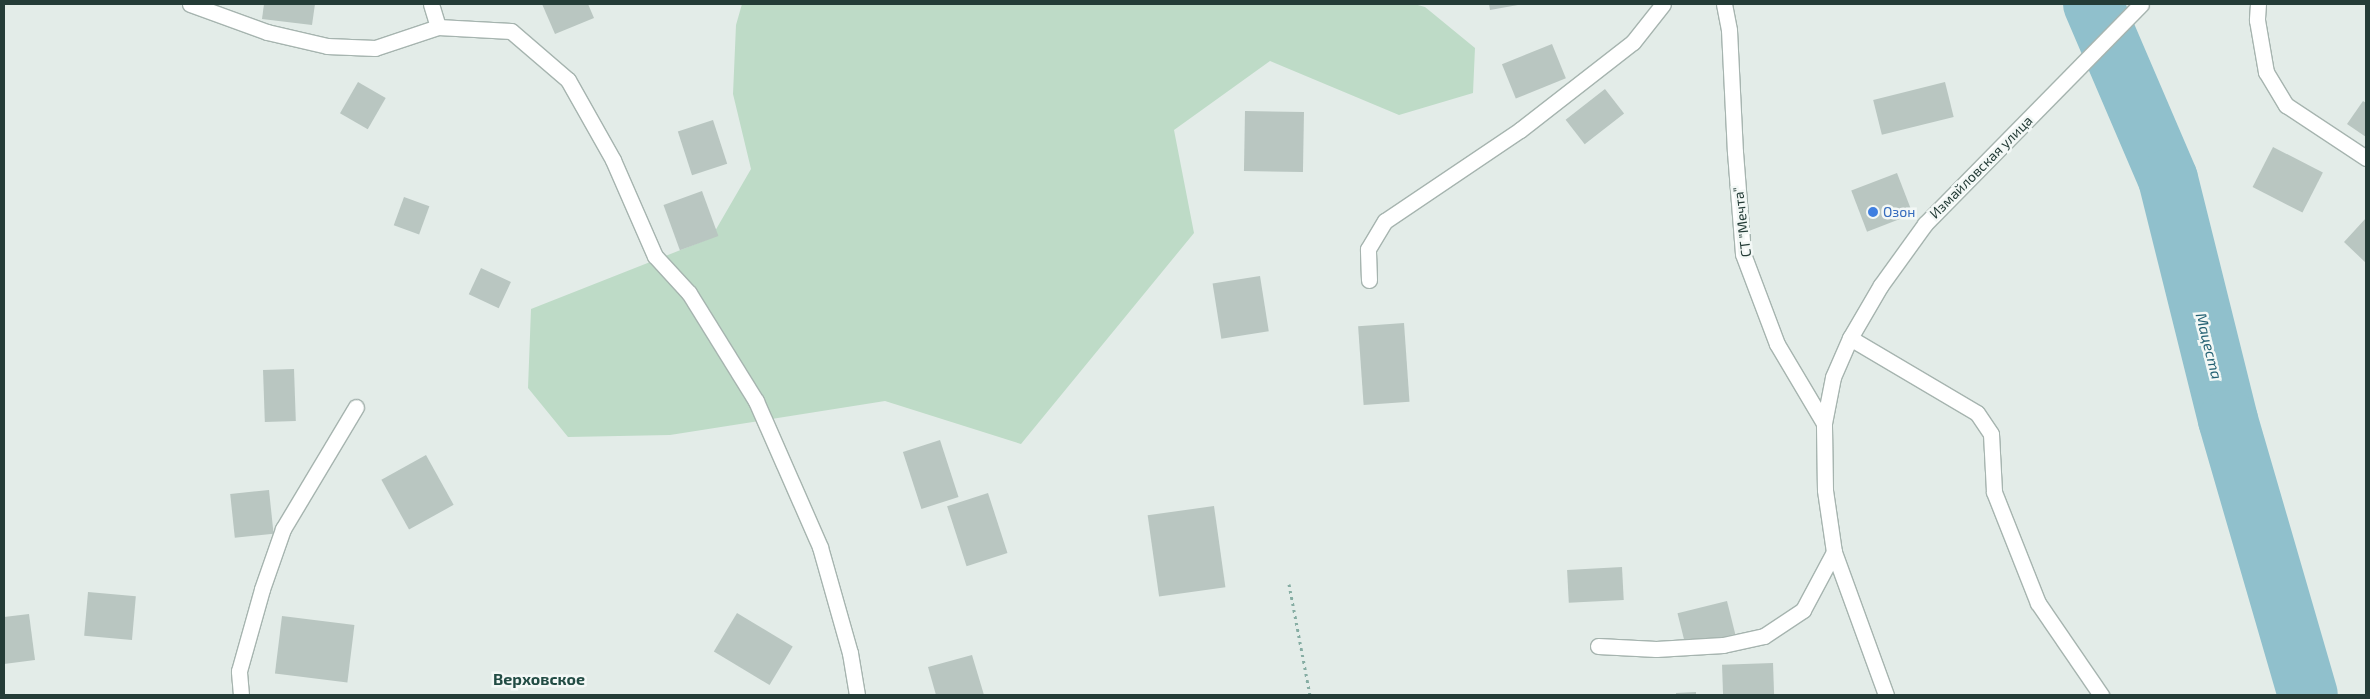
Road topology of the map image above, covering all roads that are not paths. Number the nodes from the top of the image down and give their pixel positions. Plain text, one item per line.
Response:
1 (190, 4) edge
2 (431, 4) edge
3 (1663, 4) edge
4 (1724, 4) edge
5 (2141, 4) edge
6 (2258, 4) edge
7 (438, 27) junction
8 (2366, 158) edge
9 (1369, 280) dead end
10 (1850, 338) junction
11 (356, 407) dead end
12 (1824, 423) junction
13 (1834, 552) junction
14 (1598, 646) dead end
15 (242, 695) edge
16 (857, 695) edge
17 (1886, 695) edge
18 (2100, 695) edge

1 - 7 street
2 - 7 street
3 - 9 street
4 - 12 street, СТ "Мечта"
5 - 10 street, Измайловская улица
6 - 8 street
7 - 16 street
10 - 12 street, Измайловская улица
10 - 18 street
11 - 15 street
12 - 13 street, Измайловская улица
13 - 14 street
13 - 17 street, Измайловская улица

